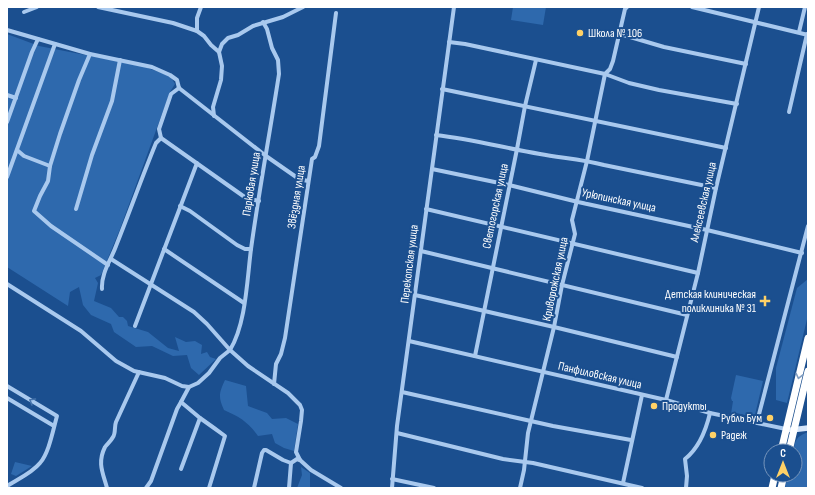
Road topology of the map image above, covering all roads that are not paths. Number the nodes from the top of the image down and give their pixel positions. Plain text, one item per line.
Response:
1 (37, 7) edge
2 (98, 7) edge
3 (201, 7) edge
4 (303, 7) edge
5 (454, 7) edge
6 (627, 7) edge
7 (692, 7) edge
8 (759, 7) edge
9 (805, 7) edge
10 (24, 12) dead end
11 (336, 13) dead end
12 (756, 21) junction
13 (263, 22) junction
14 (7, 30) edge
15 (197, 31) junction
16 (799, 32) junction
17 (620, 34) junction
18 (808, 35) edge
19 (38, 39) junction
20 (449, 42) junction
21 (55, 44) junction
22 (218, 52) junction
23 (90, 54) junction
24 (120, 60) junction
25 (536, 60) junction
26 (746, 64) junction
27 (605, 74) junction
28 (179, 88) junction
29 (442, 89) junction
30 (7, 95) edge
31 (16, 98) junction
32 (737, 104) junction
33 (525, 106) junction
34 (789, 112) dead end
35 (214, 116) junction
36 (595, 120) junction
37 (7, 122) edge
38 (436, 135) junction
39 (161, 138) junction
40 (726, 148) junction
41 (518, 149) junction
42 (17, 150) junction
43 (266, 156) junction
44 (587, 160) junction
45 (197, 163) junction
46 (50, 166) junction
47 (432, 169) junction
48 (7, 177) edge
49 (308, 181) junction
50 (509, 185) junction
51 (716, 188) junction
52 (259, 201) junction
53 (578, 202) junction
54 (180, 206) junction
55 (76, 209) dead end
56 (426, 209) junction
57 (501, 226) junction
58 (808, 226) edge
59 (707, 230) junction
60 (573, 243) junction
61 (164, 249) junction
62 (251, 249) junction
63 (421, 251) junction
64 (802, 253) junction
65 (111, 258) junction
66 (108, 265) junction
67 (493, 268) junction
68 (698, 272) junction
69 (7, 284) edge
70 (150, 285) junction
71 (562, 285) junction
72 (102, 289) dead end
73 (415, 296) junction
74 (244, 304) junction
75 (483, 311) junction
76 (688, 315) junction
77 (135, 326) dead end
78 (554, 327) junction
79 (808, 338) edge
80 (409, 341) junction
81 (230, 350) junction
82 (475, 356) junction
83 (677, 357) junction
84 (808, 371) edge
85 (139, 372) junction
86 (543, 372) junction
87 (274, 384) junction
88 (7, 386) edge
89 (188, 387) junction
90 (402, 392) junction
91 (642, 395) junction
92 (7, 398) edge
93 (666, 400) junction
94 (181, 402) junction
95 (710, 413) junction
96 (200, 418) junction
97 (532, 420) junction
98 (757, 422) junction
99 (54, 426) junction
100 (808, 428) edge
101 (790, 430) junction
102 (397, 433) junction
103 (632, 440) junction
104 (784, 443) edge
105 (790, 443) edge
106 (300, 460) junction
107 (524, 462) junction
108 (291, 463) junction
109 (181, 469) dead end
110 (392, 479) junction
111 (623, 483) junction
112 (7, 486) edge
113 (107, 488) edge
114 (146, 488) edge
115 (209, 488) edge
116 (254, 488) edge
117 (289, 488) edge
118 (341, 488) edge
119 (392, 488) edge
120 (434, 488) edge
121 (520, 488) edge
122 (642, 488) edge
123 (686, 488) edge

1 - 10 street
2 - 15 street
3 - 15 street
4 - 13 street
5 - 20 street, Перекопская улица
6 - 17 street, Криворожская улица
7 - 12 street
8 - 12 street, Алексеевская улица
9 - 16 street
11 - 49 street, Звёздная улица
12 - 16 street
12 - 26 street, Алексеевская улица
13 - 22 street
13 - 43 street, Парковая улица
14 - 19 street
15 - 22 street
16 - 18 street
17 - 26 street
17 - 27 street, Криворожская улица
18 - 34 street
19 - 21 street
19 - 31 street
20 - 25 street
20 - 29 street, Перекопская улица
21 - 23 street
21 - 42 street
22 - 35 street
23 - 24 street
23 - 46 street
24 - 28 street
24 - 55 street
25 - 27 street
25 - 33 street, Светогорская улица
26 - 32 street, Алексеевская улица
27 - 32 street
27 - 36 street, Криворожская улица
28 - 35 street
28 - 39 street
29 - 33 street
29 - 38 street, Перекопская улица
30 - 31 street
31 - 37 street
32 - 40 street, Алексеевская улица
33 - 36 street
33 - 41 street, Светогорская улица
35 - 43 street
36 - 40 street
36 - 44 street, Криворожская улица
38 - 41 street
38 - 47 street, Перекопская улица
39 - 45 street
39 - 65 street
40 - 51 street, Алексеевская улица
41 - 44 street
41 - 50 street, Светогорская улица
42 - 46 street
42 - 48 street
43 - 49 street
43 - 52 street, Парковая улица
44 - 51 street
44 - 53 street, Криворожская улица
45 - 52 street
45 - 54 street
46 - 66 street
47 - 50 street, Урюпинская улица
47 - 56 street, Перекопская улица
49 - 87 street, Звёздная улица
50 - 53 street, Урюпинская улица
50 - 57 street, Светогорская улица
51 - 59 street, Алексеевская улица
52 - 62 street, Парковая улица
53 - 59 street, Урюпинская улица
53 - 60 street, Криворожская улица
54 - 61 street
54 - 62 street
56 - 57 street
56 - 63 street, Перекопская улица
57 - 60 street
57 - 67 street, Светогорская улица
58 - 64 street
59 - 64 street, Урюпинская улица
59 - 68 street, Алексеевская улица
60 - 68 street
60 - 71 street, Криворожская улица
61 - 70 street
61 - 74 street
62 - 74 street, Парковая улица
63 - 67 street
63 - 73 street, Перекопская улица
64 - 98 street
65 - 66 street
65 - 70 street
66 - 72 street
67 - 71 street
67 - 75 street, Светогорская улица
68 - 76 street, Алексеевская улица
69 - 85 street
70 - 77 street
70 - 81 street
71 - 76 street
71 - 78 street, Криворожская улица
73 - 75 street
73 - 80 street, Перекопская улица
74 - 81 street, Парковая улица
75 - 78 street
75 - 82 street, Светогорская улица
76 - 83 street, Алексеевская улица
78 - 83 street
78 - 86 street, Криворожская улица
79 -> 101 highway
80 - 82 street, Панфиловская улица
80 - 90 street, Перекопская улица
81 - 87 street
81 - 89 street
82 - 86 street, Панфиловская улица
83 - 93 street, Алексеевская улица
84 - 101 highway
85 - 89 street
85 - 113 street
86 - 91 street, Панфиловская улица
86 - 97 street, Криворожская улица
87 - 106 street
99 -> 88 street
89 - 94 street
90 - 97 street
90 - 102 street, Перекопская улица
91 - 93 street, Панфиловская улица
91 - 103 street
92 - 99 street
93 - 95 street, Панфиловская улица
94 - 96 street
94 - 114 street
95 - 98 street, Панфиловская улица
95 - 123 street
96 - 109 street
96 - 115 street
97 - 103 street
97 - 107 street, Криворожская улица
98 - 101 street, Панфиловская улица
99 - 112 street
100 - 101 street
101 - 104 highway
101 - 105 highway
102 - 107 street
102 - 110 street, Перекопская улица
103 - 111 street
106 - 108 street
106 - 118 street
107 - 111 street
107 - 121 street, Криворожская улица
108 - 116 street
108 - 117 street
110 - 119 street, Перекопская улица
110 - 120 street
111 - 122 street

